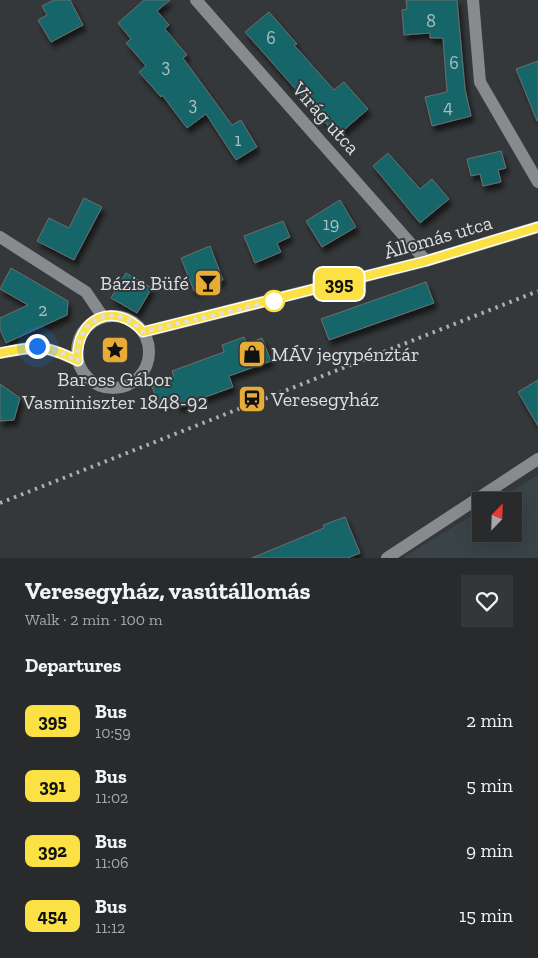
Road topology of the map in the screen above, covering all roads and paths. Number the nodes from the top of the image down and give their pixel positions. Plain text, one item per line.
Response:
1 (196, 0) edge
2 (473, 0) edge
3 (538, 182) edge
4 (538, 227) edge
5 (0, 237) edge
6 (426, 261) junction
7 (104, 316) junction
8 (143, 332) junction
9 (0, 353) edge
10 (78, 361) junction
11 (538, 459) edge
12 (387, 558) edge

1 - 6 street, Virág utca
2 - 3 street
4 - 6 street, Állomás utca
5 - 7 street
6 - 8 street, Állomás utca
7 - 8 street
7 - 10 street
8 - 10 street
9 - 10 street
11 - 12 street

